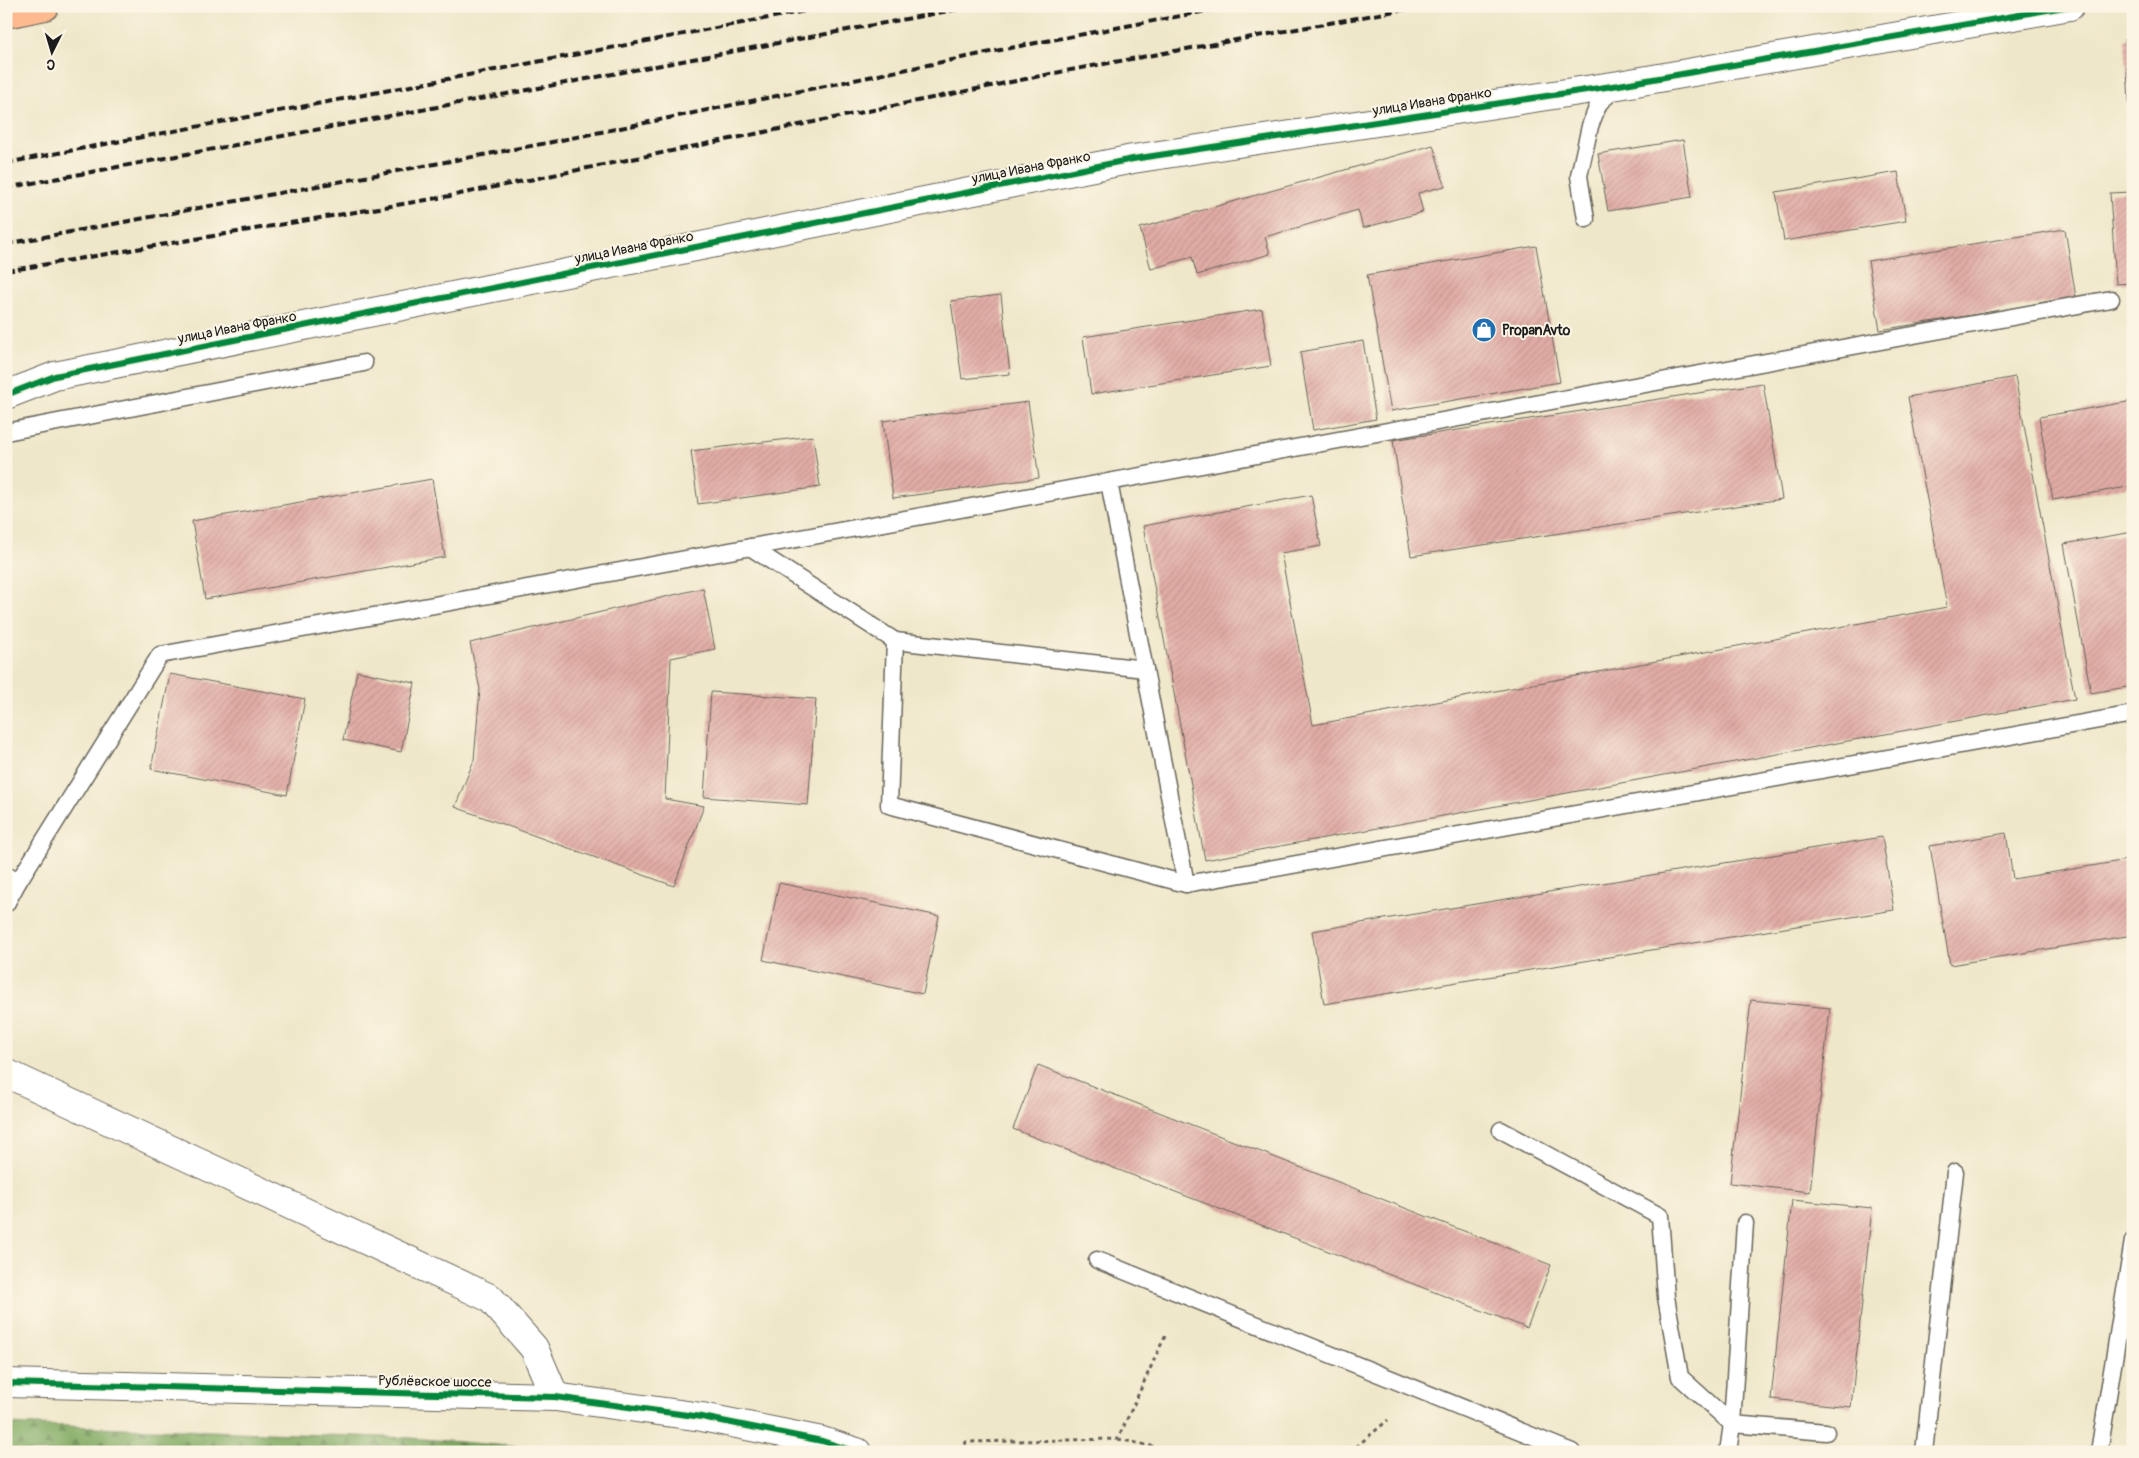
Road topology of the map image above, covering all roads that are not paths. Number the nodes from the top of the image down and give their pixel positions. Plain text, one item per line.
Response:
1 (45, 6) edge
2 (2070, 6) edge
3 (6, 14) edge
4 (1619, 85) junction
5 (1586, 219) dead end
6 (2111, 299) dead end
7 (364, 363) dead end
8 (6, 395) edge
9 (6, 432) edge
10 (1109, 482) junction
11 (750, 547) junction
12 (895, 641) junction
13 (1145, 669) junction
14 (2133, 714) edge
15 (12, 879) edge
16 (1186, 884) junction
17 (6, 904) edge
18 (6, 1072) edge
19 (1501, 1130) dead end
20 (1954, 1172) dead end
21 (1745, 1223) dead end
22 (2133, 1241) edge
23 (1097, 1260) dead end
24 (6, 1383) edge
25 (555, 1397) junction
26 (1732, 1424) junction
27 (1826, 1432) dead end
28 (857, 1452) edge
29 (1572, 1452) edge
30 (1728, 1452) edge
31 (1924, 1452) edge
32 (2099, 1452) edge

1 - 3 main road
2 - 4 street, улица Ивана Франко
4 - 5 lane
4 - 8 street, улица Ивана Франко
6 - 10 lane
7 - 9 lane
10 - 11 lane
10 - 13 lane
11 - 12 lane
11 - 15 lane
12 - 13 lane
12 - 16 lane
13 - 16 lane
14 - 16 lane
15 - 17 lane
18 - 25 street
19 - 26 lane
20 - 31 lane
21 - 26 lane
22 - 32 lane
23 - 29 lane
24 - 25 street, Рублёвское шоссе
25 - 28 street, Рублёвское шоссе
26 - 27 lane
26 - 30 lane

